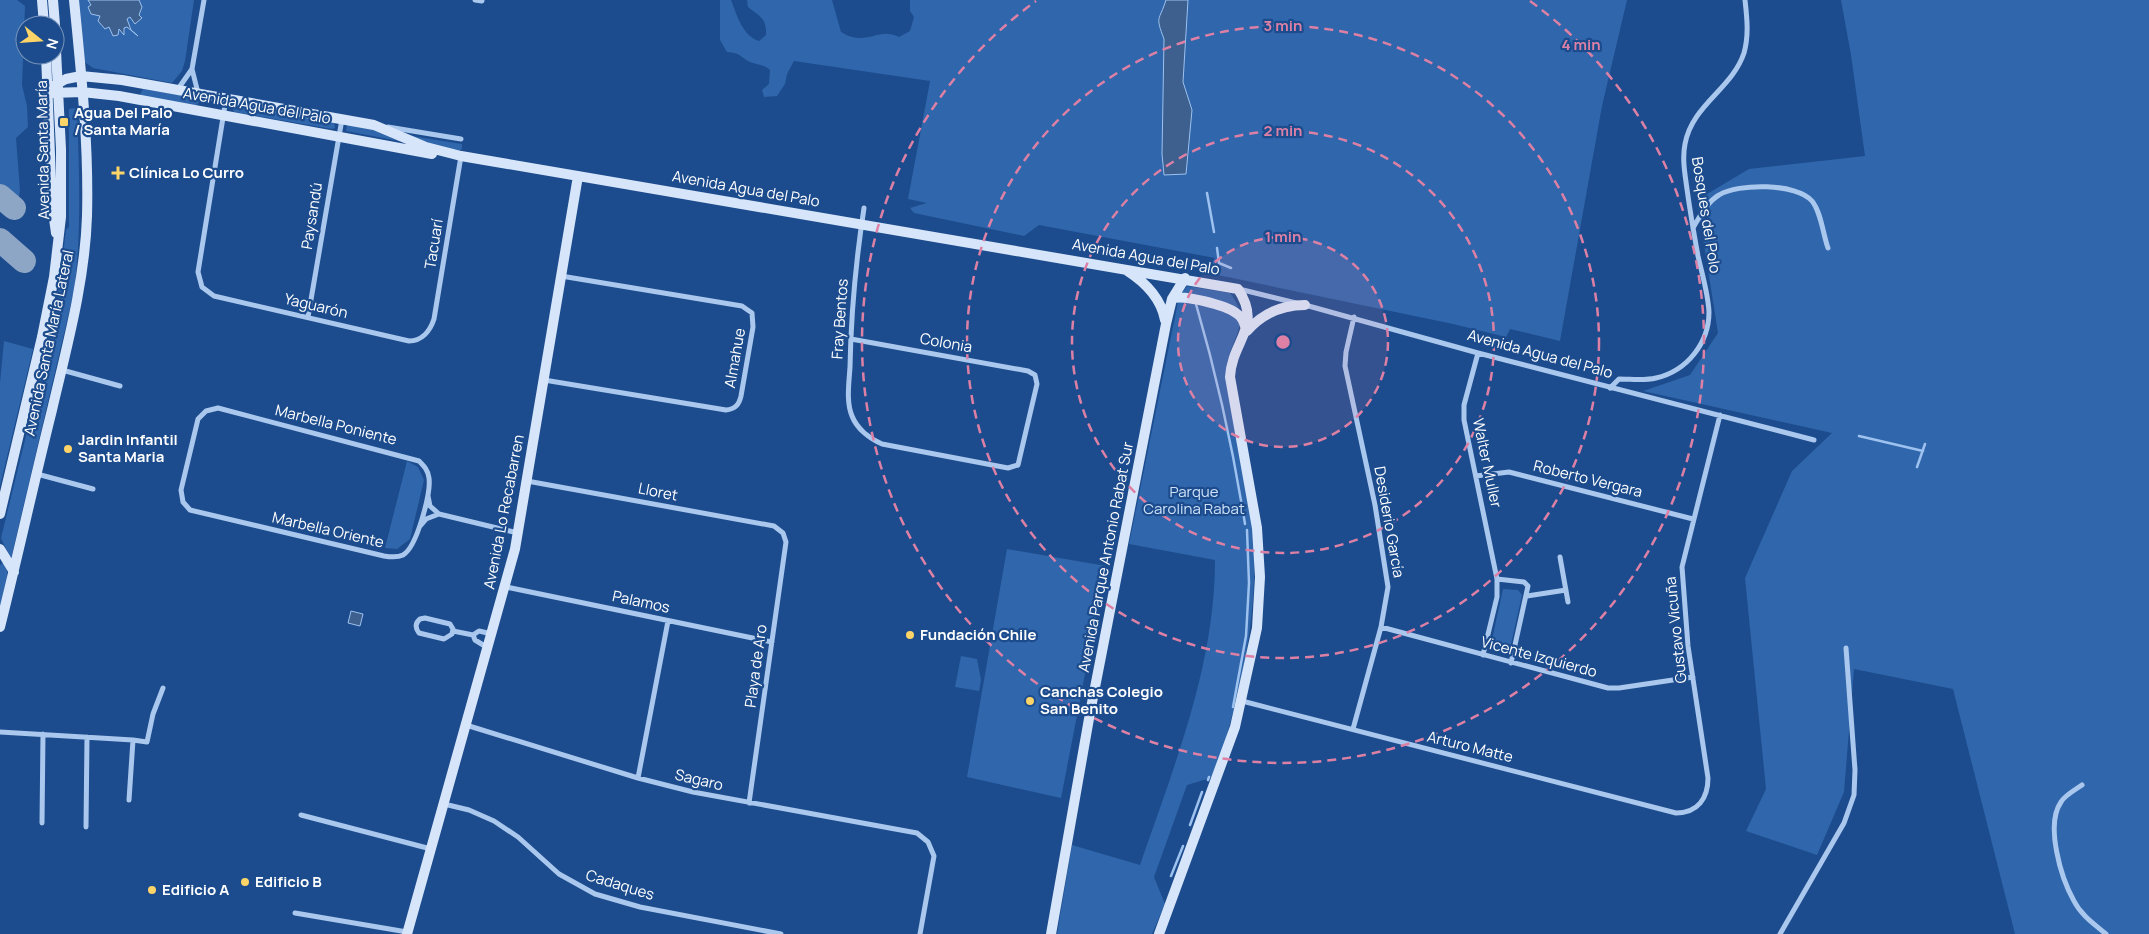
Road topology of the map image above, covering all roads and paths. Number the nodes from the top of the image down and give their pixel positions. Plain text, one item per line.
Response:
1 (42, 0) edge
2 (53, 0) edge
3 (74, 0) edge
4 (204, 0) edge
5 (475, 0) edge
6 (1745, 0) edge
7 (482, 1) dead end
8 (43, 15) edge
9 (54, 15) edge
10 (48, 65) edge
11 (57, 65) edge
12 (61, 65) edge
13 (192, 69) junction
14 (81, 76) junction
15 (137, 83) junction
16 (53, 89) junction
17 (178, 90) junction
18 (82, 92) junction
19 (201, 93) junction
20 (133, 98) junction
21 (226, 98) junction
22 (201, 112) junction
23 (223, 115) junction
24 (342, 119) junction
25 (374, 125) junction
26 (338, 135) junction
27 (461, 139) dead end
28 (461, 156) junction
29 (578, 176) junction
30 (864, 208) dead end
31 (861, 224) junction
32 (1693, 228) junction
33 (1828, 248) dead end
34 (1121, 267) junction
35 (561, 276) junction
36 (1185, 278) junction
37 (1238, 289) junction
38 (1172, 299) junction
39 (1305, 305) junction
40 (308, 317) junction
41 (1354, 317) junction
42 (1166, 324) junction
43 (1245, 332) junction
44 (426, 334) joint
45 (851, 339) junction
46 (1478, 354) junction
47 (61, 370) junction
48 (544, 380) junction
49 (120, 386) dead end
50 (1610, 388) junction
51 (1720, 415) junction
52 (1814, 440) dead end
53 (1018, 465) joint
54 (36, 474) junction
55 (1476, 476) junction
56 (527, 480) junction
57 (93, 489) dead end
58 (427, 493) junction
59 (423, 511) joint
60 (198, 513) joint
61 (0, 514) edge
62 (439, 514) junction
63 (1693, 518) junction
64 (418, 531) junction
65 (518, 533) junction
66 (783, 533) joint
67 (0, 549) edge
68 (1560, 557) dead end
69 (14, 572) junction
70 (1497, 579) junction
71 (506, 587) junction
72 (1566, 590) junction
73 (1527, 596) junction
74 (1568, 602) dead end
75 (668, 621) junction
76 (0, 627) edge
77 (1381, 628) junction
78 (453, 631) junction
79 (492, 634) junction
80 (473, 635) junction
81 (772, 642) junction
82 (488, 648) junction
83 (1846, 648) dead end
84 (1483, 655) junction
85 (1511, 663) junction
86 (1693, 677) junction
87 (163, 688) dead end
88 (1242, 701) junction
89 (465, 725) junction
90 (1353, 729) junction
91 (0, 732) edge
92 (43, 734) junction
93 (87, 737) junction
94 (132, 740) junction
95 (638, 778) junction
96 (2082, 785) dead end
97 (130, 800) dead end
98 (444, 804) junction
99 (750, 804) junction
100 (1692, 810) joint
101 (301, 815) dead end
102 (42, 823) dead end
103 (86, 826) dead end
104 (432, 849) junction
105 (296, 913) dead end
106 (407, 933) edge
107 (781, 934) edge
108 (920, 934) edge
109 (1051, 934) edge
110 (1159, 934) edge
111 (1780, 934) edge
112 (2106, 934) edge

1 - 8 street
2 - 9 street
3 - 14 street, Avenida Santa María Lateral
4 - 13 street
5 - 7 street
6 - 32 street, Bosques del Polo
10 - 16 street, Avenida Santa María
11 - 16 street, Avenida Santa María
12 - 14 street
13 - 17 street
13 - 19 street
14 - 15 street, Avenida Agua del Palo
14 - 16 street, Avenida Agua del Palo
14 - 18 street, Avenida Santa María Lateral
15 - 17 street, Avenida Agua del Palo
15 - 20 street
16 - 18 street, Avenida Agua del Palo
16 - 61 street, Avenida Santa María
17 - 19 street, Avenida Agua del Palo
18 - 20 street, Avenida Agua del Palo
18 - 47 street, Avenida Santa María Lateral
19 - 21 street, Avenida Agua del Palo
19 - 22 street
20 - 22 street, Avenida Agua del Palo
21 - 23 street
21 - 24 street, Avenida Agua del Palo
22 - 23 street, Avenida Agua del Palo
23 - 26 street, Avenida Agua del Palo
23 - 40 street, Yaguarón
24 - 25 street, Avenida Agua del Palo
24 - 26 street, Paysandú
25 - 27 street, Avenida Agua del Palo
25 - 28 street, Avenida Agua del Palo
26 - 28 street, Avenida Agua del Palo
26 - 40 street, Paysandú
28 - 29 street, Avenida Agua del Palo
28 - 44 street, Tacuarí
29 - 31 street, Avenida Agua del Palo
29 - 35 street, Avenida Lo Recabarren
30 - 31 street, Fray Bentos
31 - 34 street, Avenida Agua del Palo
31 - 45 street, Fray Bentos
32 - 33 street
32 - 50 street, Bosques del Polo
34 - 36 street, Avenida Agua del Palo
34 - 42 street
35 - 48 street, Avenida Lo Recabarren
35 - 48 street, Almahue
36 - 37 street, Avenida Agua del Palo
36 - 38 street, Avenida Parque Antonio Rabat Sur
37 - 39 street, Avenida Agua del Palo
37 - 43 street
38 - 42 street, Avenida Parque Antonio Rabat Sur
38 - 43 street
39 - 41 street, Avenida Agua del Palo
39 - 43 street
40 - 44 street, Yaguarón
41 - 46 street, Avenida Agua del Palo
41 - 77 street, Desiderio García
42 - 109 street, Avenida Parque Antonio Rabat Sur
43 - 88 street
45 - 53 street, Fray Bentos
45 - 53 street, Colonia
46 - 50 street, Avenida Agua del Palo
46 - 55 street, Walter Muller
47 - 49 street
47 - 54 street, Avenida Santa María Lateral
48 - 56 street, Avenida Lo Recabarren
50 - 51 street, Avenida Agua del Palo
51 - 52 street, Avenida Agua del Palo
51 - 63 street, Gustavo Vicuña
54 - 57 street
54 - 69 street, Avenida Santa María Lateral
55 - 63 street, Roberto Vergara
55 - 70 street, Walter Muller
56 - 65 street, Avenida Lo Recabarren
56 - 66 street, Lloret
58 - 59 street, Marbella Poniente
58 - 60 street, Marbella Poniente
58 - 62 street
59 - 64 street, Marbella Oriente
60 - 64 street, Marbella Oriente
62 - 64 street
62 - 65 street
63 - 86 street, Gustavo Vicuña
65 - 71 street, Avenida Lo Recabarren
66 - 81 street, Playa de Aro
67 - 69 street
68 - 72 street
69 - 76 street, Avenida Santa María Lateral
70 - 73 street
70 - 84 street, Walter Muller
71 - 75 street, Palamos
71 - 79 street, Avenida Lo Recabarren
72 - 73 street
72 - 74 street
73 - 85 street
75 - 81 street, Palamos
75 - 95 street
77 - 84 street, Vicente Izquierdo
77 - 90 street, Desiderio García
78 - 78 street
78 - 80 street
79 - 80 street
79 - 82 street, Avenida Lo Recabarren
80 - 82 street
81 - 99 street, Playa de Aro
82 - 89 street, Avenida Lo Recabarren
83 - 111 street
84 - 85 street, Vicente Izquierdo
85 - 86 street, Vicente Izquierdo
86 - 100 street, Gustavo Vicuña
87 - 94 street
88 - 90 street, Arturo Matte
88 - 110 street
89 - 95 street, Sagaro
89 - 98 street, Avenida Lo Recabarren
90 - 100 street, Arturo Matte
91 - 92 street
92 - 93 street
92 - 102 street
93 - 94 street
93 - 103 street
94 - 97 street
95 - 99 street, Sagaro
96 - 112 street
98 - 104 street, Avenida Lo Recabarren
98 - 107 street, Cadaques
99 - 108 street, Sagaro
101 - 104 street
104 - 106 street, Avenida Lo Recabarren
105 - 106 street

